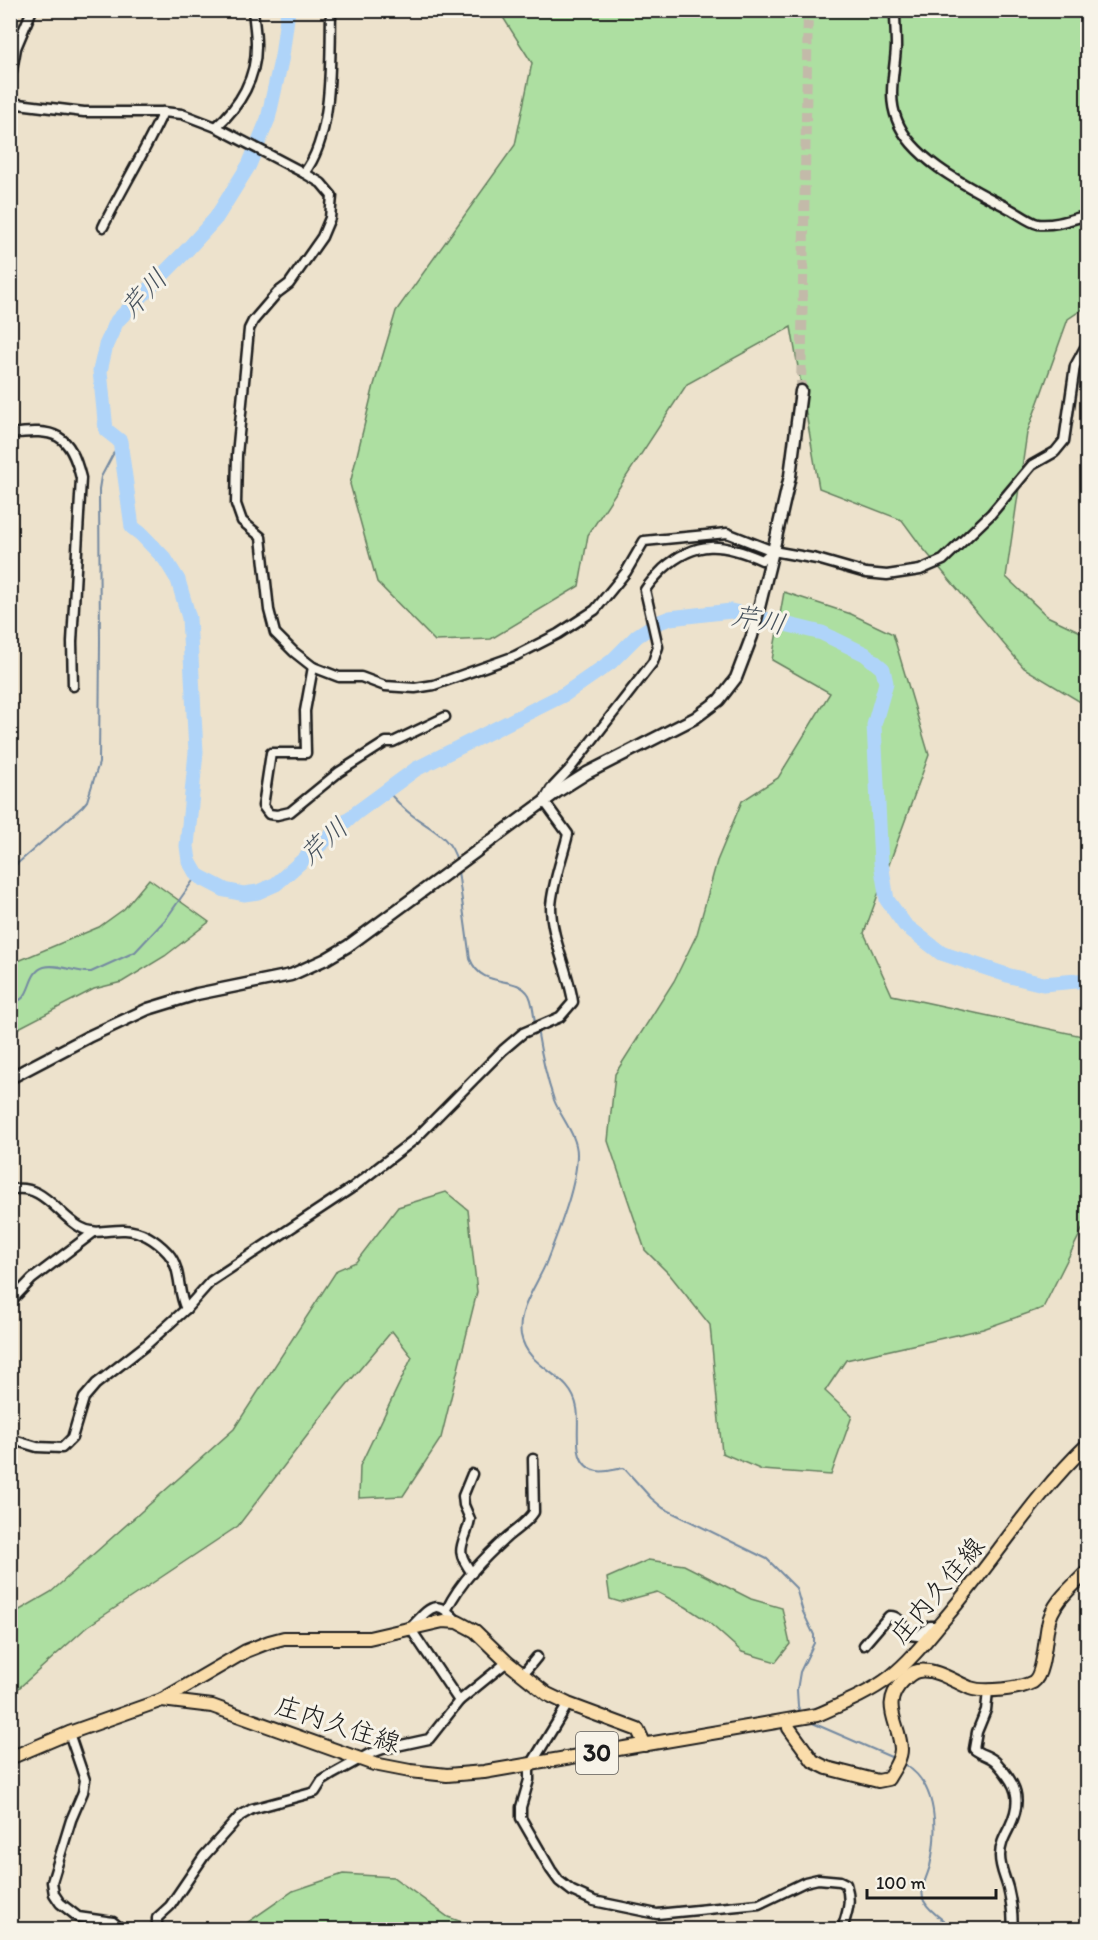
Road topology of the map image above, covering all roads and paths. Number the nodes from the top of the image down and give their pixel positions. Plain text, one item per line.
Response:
1 (32, 10) edge
2 (254, 10) edge
3 (331, 10) edge
4 (895, 10) edge
5 (11, 106) edge
6 (164, 112) junction
7 (220, 130) junction
8 (304, 173) junction
9 (1088, 215) edge
10 (103, 227) dead end
11 (1088, 342) edge
12 (801, 391) tunnel mouth
13 (10, 434) edge
14 (773, 551) junction
15 (313, 667) junction
16 (73, 686) dead end
17 (444, 717) dead end
18 (544, 801) junction
19 (10, 1078) edge
20 (10, 1190) edge
21 (94, 1232) junction
22 (10, 1302) edge
23 (186, 1309) junction
24 (10, 1439) edge
25 (1088, 1444) edge
26 (533, 1459) dead end
27 (472, 1474) dead end
28 (1088, 1570) edge
29 (472, 1573) junction
30 (447, 1609) junction
31 (458, 1622) junction
32 (939, 1626) junction
33 (410, 1628) junction
34 (864, 1645) dead end
35 (537, 1657) dead end
36 (910, 1657) junction
37 (507, 1662) junction
38 (918, 1671) junction
39 (523, 1674) junction
40 (988, 1690) junction
41 (162, 1700) junction
42 (459, 1701) junction
43 (568, 1704) junction
44 (788, 1721) junction
45 (69, 1733) junction
46 (645, 1745) junction
47 (10, 1758) edge
48 (360, 1759) junction
49 (531, 1764) junction
50 (123, 1929) edge
51 (157, 1929) edge
52 (842, 1929) edge
53 (1012, 1929) edge

1 - 5 street
2 - 7 street
3 - 8 street
4 - 9 street
5 - 6 street
6 - 7 street
6 - 10 street
7 - 8 street
8 - 15 street
11 - 14 street
12 - 14 street
13 - 16 street
14 - 15 street
14 - 18 street
14 - 18 street
15 - 17 street
18 - 19 street
18 - 23 street
20 - 21 street
21 - 22 street
21 - 23 street
23 - 24 street
25 - 32 main road, 庄内久住線 / 30
26 - 29 street
27 - 29 street
28 - 40 main road, 庄内久住線
29 - 30 street
30 - 31 street
30 - 33 street
31 - 33 main road, 庄内久住線 / 30
31 - 37 main road, 30
32 - 34 street
32 - 36 main road, 庄内久住線 / 30
33 - 41 main road, 庄内久住線 / 30
33 - 42 street
35 - 39 street
36 - 38 street
36 - 44 main road, 庄内久住線 / 30
37 - 39 main road, 30
37 - 42 street
38 - 40 main road, 庄内久住線
38 - 44 main road, 庄内久住線
39 - 43 main road, 30
40 - 53 street
41 - 45 main road, 庄内久住線 / 30
41 - 48 main road, 庄内久住線 / 30
42 - 48 street
43 - 46 main road, 30
43 - 49 street
44 - 46 main road, 庄内久住線 / 30
45 - 47 main road, 庄内久住線 / 30
45 - 50 street
46 - 49 main road, 庄内久住線 / 30
48 - 49 main road, 庄内久住線 / 30
48 - 51 street
49 - 52 street

